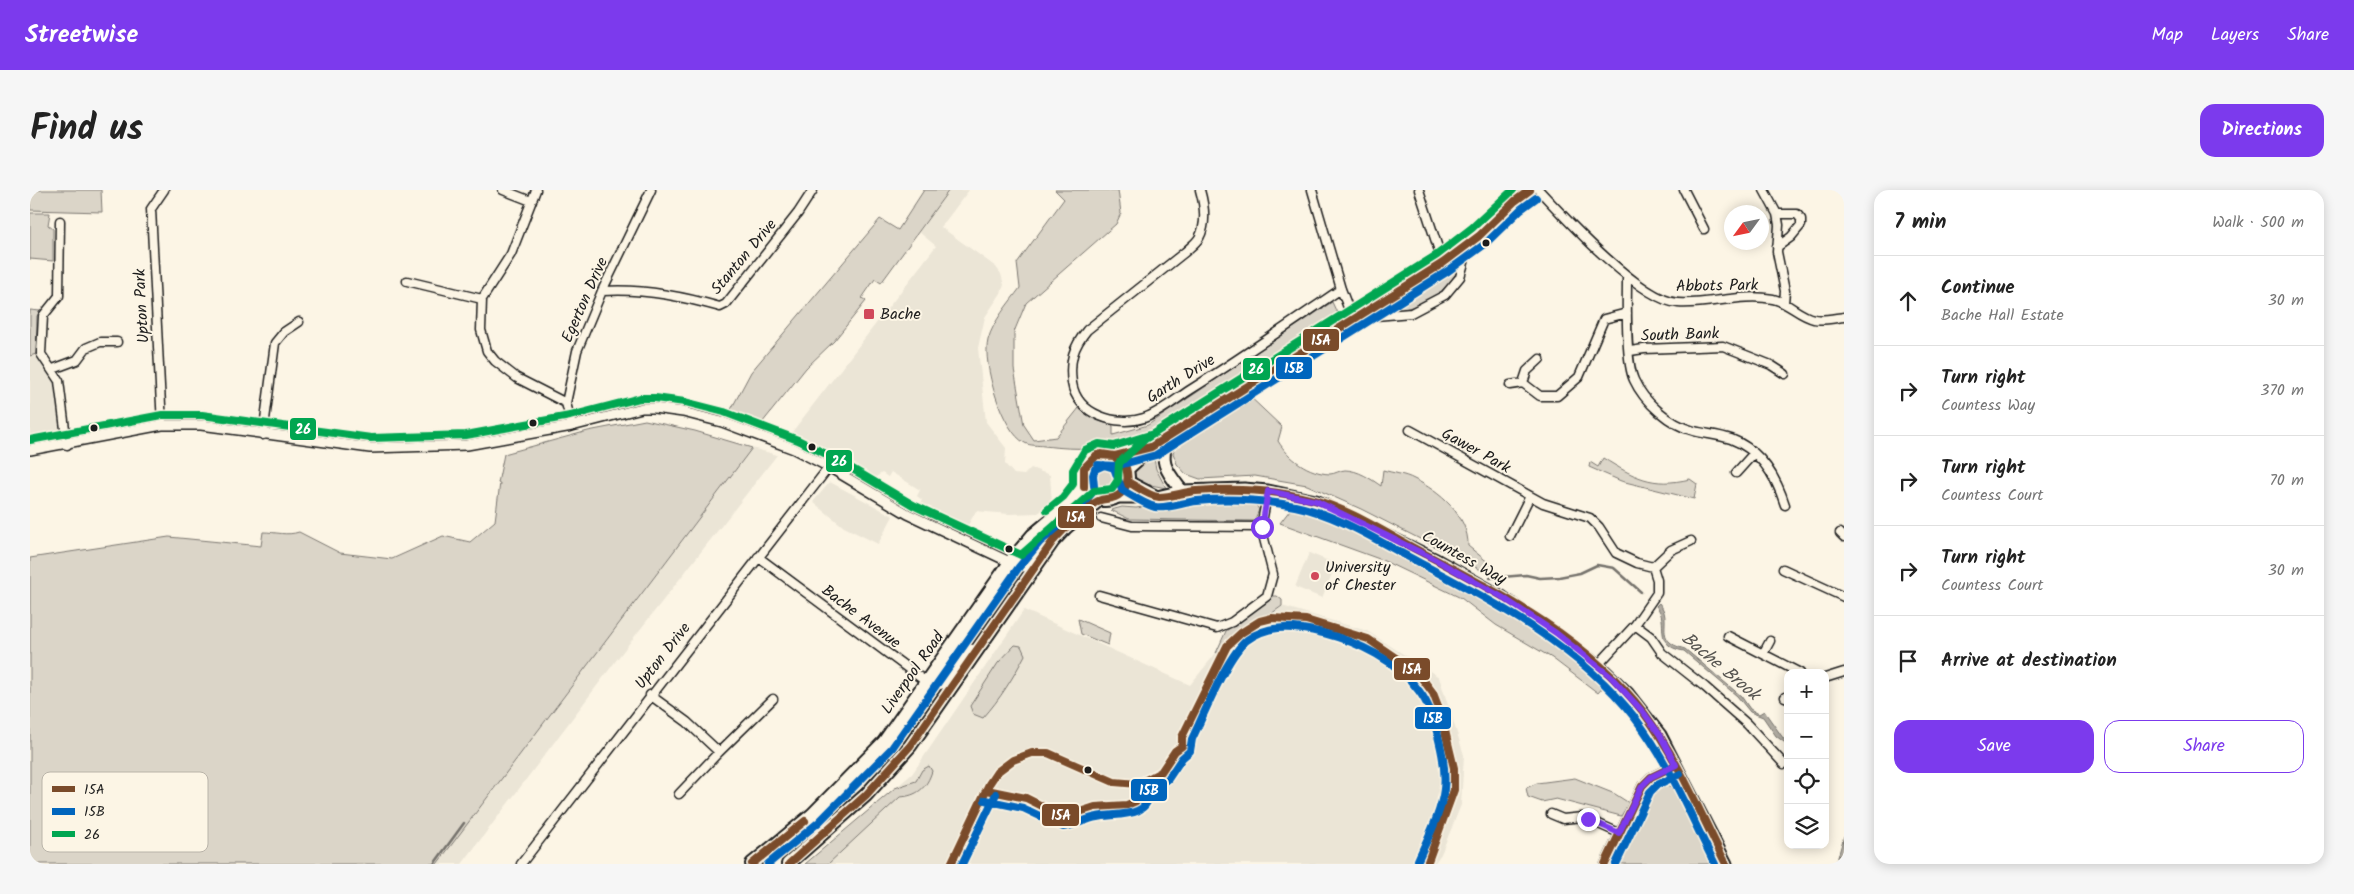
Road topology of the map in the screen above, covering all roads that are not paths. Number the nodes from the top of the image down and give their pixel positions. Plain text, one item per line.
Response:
1 (164, 190) edge
2 (503, 190) edge
3 (536, 190) edge
4 (651, 190) edge
5 (813, 190) edge
6 (1200, 190) edge
7 (1312, 190) edge
8 (1419, 190) edge
9 (1530, 190) edge
10 (1539, 190) edge
11 (1684, 190) edge
12 (1764, 190) edge
13 (532, 201) junction
14 (1777, 214) junction
15 (60, 221) dead end
16 (1704, 229) dead end
17 (1470, 243) junction
18 (1777, 247) junction
19 (1442, 262) junction
20 (611, 272) junction
21 (1628, 277) junction
22 (407, 281) dead end
23 (620, 290) junction
24 (1341, 290) junction
25 (602, 291) junction
26 (482, 299) junction
27 (1784, 303) junction
28 (1627, 313) junction
29 (1844, 317) edge
30 (1352, 318) junction
31 (298, 322) dead end
32 (116, 342) dead end
33 (1630, 351) junction
34 (1540, 359) dead end
35 (52, 369) junction
36 (1785, 374) dead end
37 (1523, 382) junction
38 (1510, 385) dead end
39 (566, 403) junction
40 (162, 425) junction
41 (572, 426) junction
42 (1410, 430) dead end
43 (263, 435) junction
44 (1168, 437) junction
45 (67, 444) junction
46 (1151, 447) junction
47 (30, 450) edge
48 (1754, 453) junction
49 (1115, 456) junction
50 (829, 466) junction
51 (1736, 473) dead end
52 (1128, 475) junction
53 (1084, 487) junction
54 (1182, 491) junction
55 (1268, 491) junction
56 (1530, 496) junction
57 (1118, 497) junction
58 (1157, 497) junction
59 (1100, 499) junction
60 (1785, 505) dead end
61 (1101, 518) dead end
62 (1262, 527) junction
63 (1510, 536) dead end
64 (1053, 540) junction
65 (1691, 541) dead end
66 (758, 557) junction
67 (1011, 561) junction
68 (1653, 567) junction
69 (1783, 569) dead end
70 (1099, 595) dead end
71 (1844, 596) edge
72 (1635, 624) junction
73 (987, 634) junction
74 (1728, 636) dead end
75 (1770, 641) dead end
76 (1763, 654) junction
77 (1598, 665) junction
78 (1792, 669) edge
79 (1844, 672) edge
80 (1829, 677) edge
81 (927, 684) junction
82 (650, 695) junction
83 (773, 699) dead end
84 (719, 752) junction
85 (1784, 764) dead end
86 (1676, 765) junction
87 (679, 794) dead end
88 (1551, 814) dead end
89 (1619, 833) junction
90 (789, 863) edge
91 (521, 864) edge
92 (752, 864) edge
93 (1606, 864) edge
94 (1726, 864) edge

1 - 40 street, Upton Park
2 - 13 street
3 - 13 street
4 - 20 street, Egerton Drive
5 - 23 street, Stanton Drive
6 - 24 street, Garth Drive
7 - 24 street
8 - 19 street
9 - 17 highway
10 - 21 street, Abbots Park
11 - 16 street
12 - 14 street
13 - 26 street
14 - 18 street
14 - 18 street
15 - 35 street
17 - 19 highway
17 - 30 street
18 - 27 street
19 - 30 highway
20 - 23 street
20 - 25 street, Egerton Drive
21 - 27 street, Abbots Park
21 - 28 street
22 - 26 street
23 - 25 street, Stanton Drive
24 - 30 street
25 - 39 street, Egerton Drive
26 - 39 street
27 - 29 street, Abbots Park
28 - 33 street
28 - 37 street
30 - 44 highway
31 - 43 street
32 - 35 street
33 - 36 street, South Bank
33 - 48 street
34 - 37 street
35 - 45 street
37 - 38 street
39 - 41 street, Egerton Drive
40 - 43 street
40 - 45 street
41 - 43 street
41 - 50 street
42 - 56 street, Gawer Park
44 - 46 highway
44 - 54 main road
45 - 47 street
46 - 49 highway
46 - 52 highway
48 - 51 street
48 - 60 street
49 - 52 highway
49 - 53 highway
50 - 66 street, Upton Drive
50 - 67 street
52 - 57 highway
52 - 58 main road
53 - 59 highway
53 - 67 highway, Liverpool Road
54 - 55 main road, Countess Way
54 - 58 main road, Countess Way
55 - 62 street
55 - 77 main road, Countess Way
56 - 63 street
56 - 68 street, Gawer Park
57 - 58 main road, Countess Way
57 - 59 highway
59 - 64 highway
61 - 62 street
62 - 70 street
64 - 67 street
64 - 73 highway
65 - 68 street
66 - 81 street, Bache Avenue
66 - 82 street, Upton Drive
67 - 81 highway, Liverpool Road
68 - 72 street
69 - 71 street
72 - 77 street
72 - 85 street
73 - 81 street
73 - 90 highway
74 - 76 street
75 - 76 street
76 - 78 street
77 - 86 main road, Countess Way
79 - 80 street
81 - 92 highway, Liverpool Road
82 - 84 street
82 - 91 street, Upton Drive
83 - 84 street
84 - 87 street
86 - 89 street
86 - 94 main road, Countess Way
88 - 89 street
89 - 93 street

